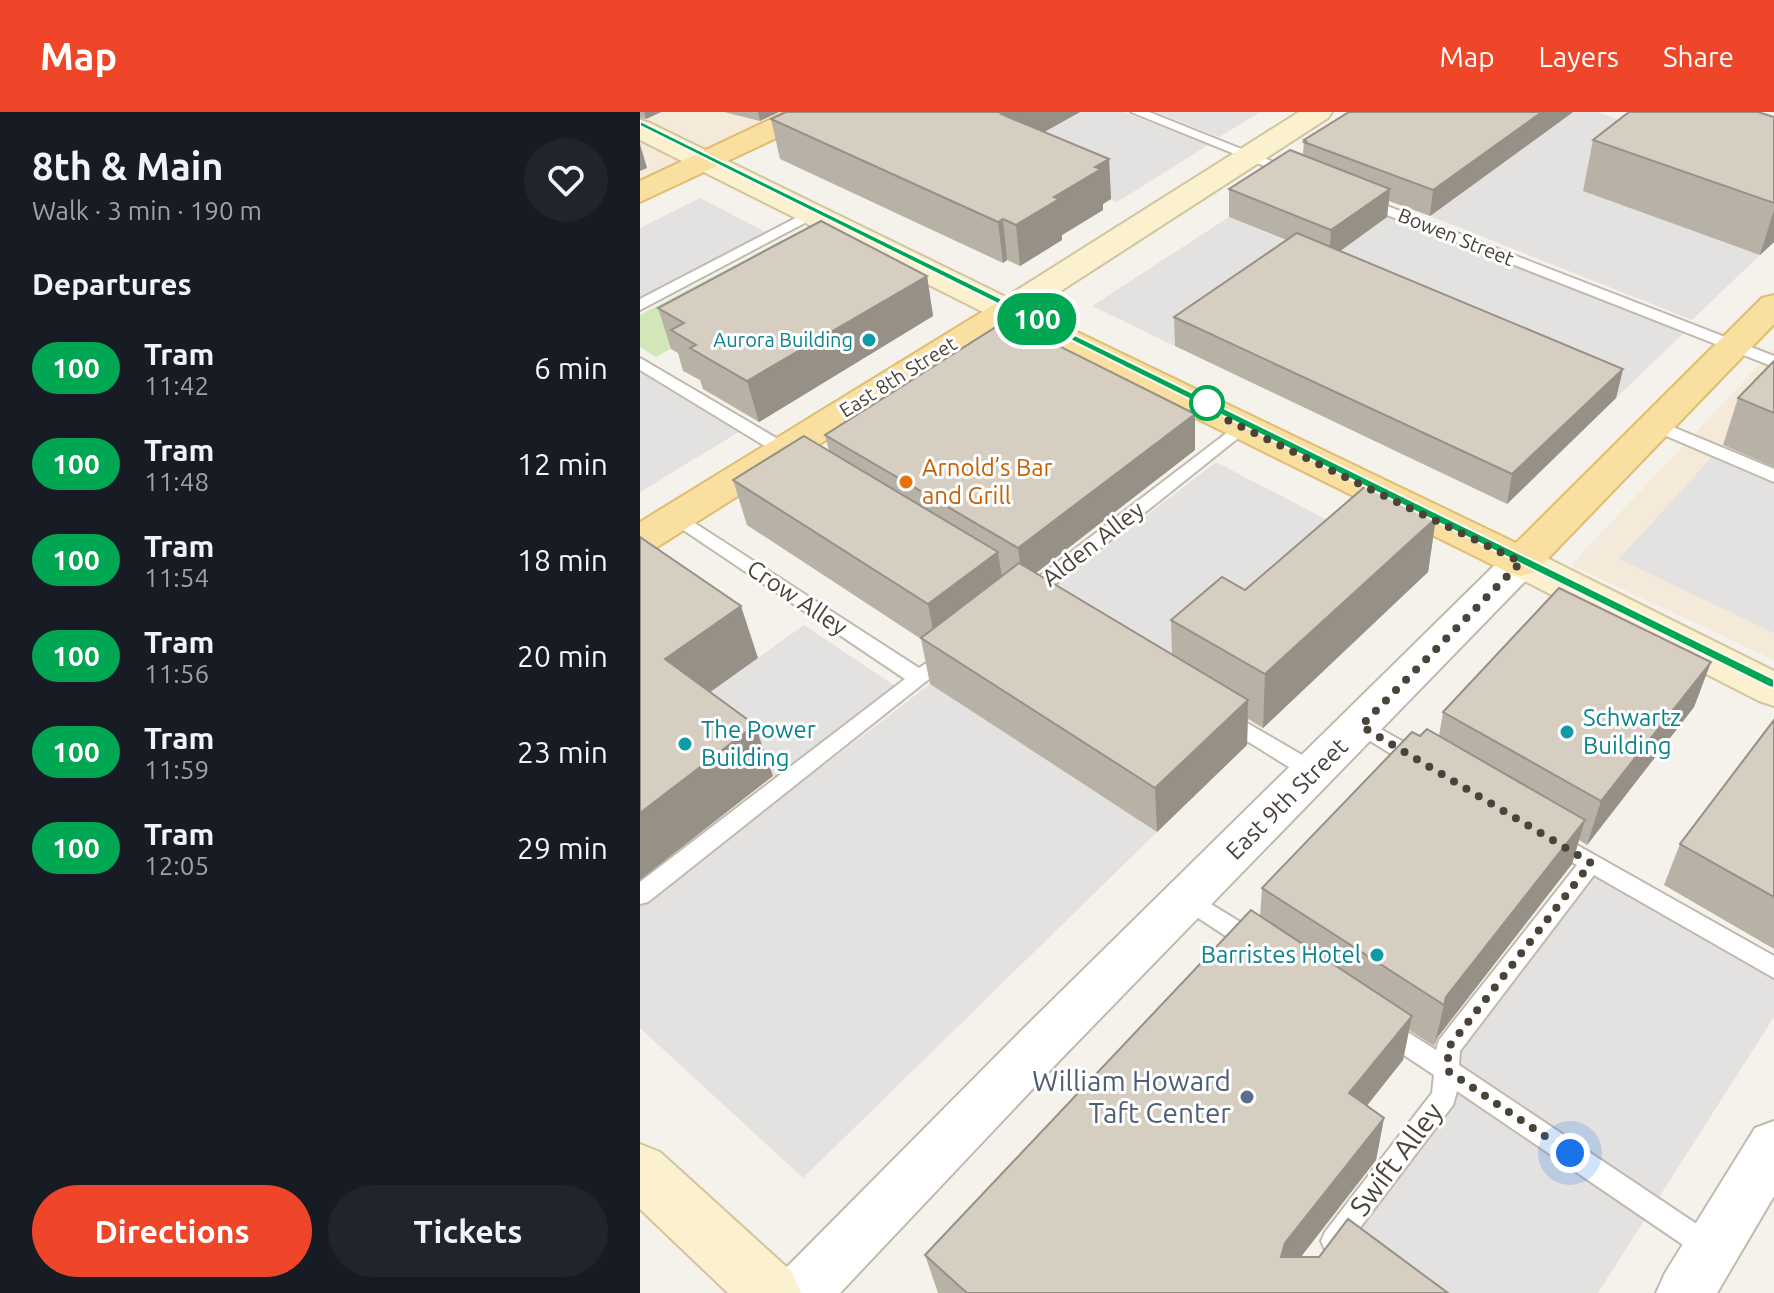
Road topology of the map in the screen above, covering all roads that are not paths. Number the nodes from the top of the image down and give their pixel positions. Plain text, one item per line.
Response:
1 (809, 112) edge
2 (1137, 112) edge
3 (1318, 112) edge
4 (640, 129) edge
5 (1251, 156) junction
6 (704, 162) junction
7 (1302, 176) edge
8 (640, 193) edge
9 (1347, 194) edge
10 (811, 214) junction
11 (640, 305) edge
12 (1774, 305) edge
13 (1007, 311) junction
14 (1733, 346) junction
15 (1774, 362) edge
16 (640, 363) edge
17 (1656, 425) junction
18 (1241, 427) junction
19 (797, 457) junction
20 (1774, 476) edge
21 (676, 517) junction
22 (640, 540) edge
23 (1521, 562) junction
24 (1024, 598) edge
25 (967, 642) edge
26 (919, 678) junction
27 (1774, 690) edge
28 (1209, 708) edge
29 (1361, 726) junction
30 (1430, 767) edge
31 (1312, 771) junction
32 (1538, 831) edge
33 (1591, 863) junction
34 (640, 895) edge
35 (1188, 899) junction
36 (1276, 957) edge
37 (1774, 968) edge
38 (1368, 1018) edge
39 (1448, 1071) junction
40 (1774, 1146) edge
41 (640, 1171) edge
42 (1322, 1257) edge
43 (1698, 1270) edge
44 (771, 1293) edge
45 (801, 1293) edge

1 - 6 main road
2 - 5 lane
3 - 5 street, East 8th Street
4 - 6 street
5 - 7 lane
5 - 13 street, East 8th Street
6 - 8 main road
6 - 10 street
9 - 14 lane, Bowen Street
10 - 11 lane
10 - 13 street
12 - 14 main road, East 9th Street
13 - 18 main road
13 - 19 main road, East 8th Street
14 - 15 lane, Bowen Street
14 - 17 main road, East 9th Street
16 - 19 lane
17 - 20 lane
17 - 23 main road, East 9th Street
18 - 23 main road
18 - 24 lane, Alden Alley
19 - 21 main road, East 8th Street
21 - 22 main road, East 8th Street
21 - 26 lane, Crow Alley
23 - 27 street
23 - 29 street, East 9th Street
25 - 26 lane
26 - 34 lane
28 - 31 lane
29 - 30 lane
29 - 31 street, East 9th Street
31 - 35 street, East 9th Street
32 - 33 lane
33 - 37 lane
33 - 39 lane, Swift Alley
35 - 36 lane
35 - 45 street, East 9th Street
38 - 39 lane
39 - 42 lane, Swift Alley
39 - 43 lane
40 - 43 street
41 - 44 street

